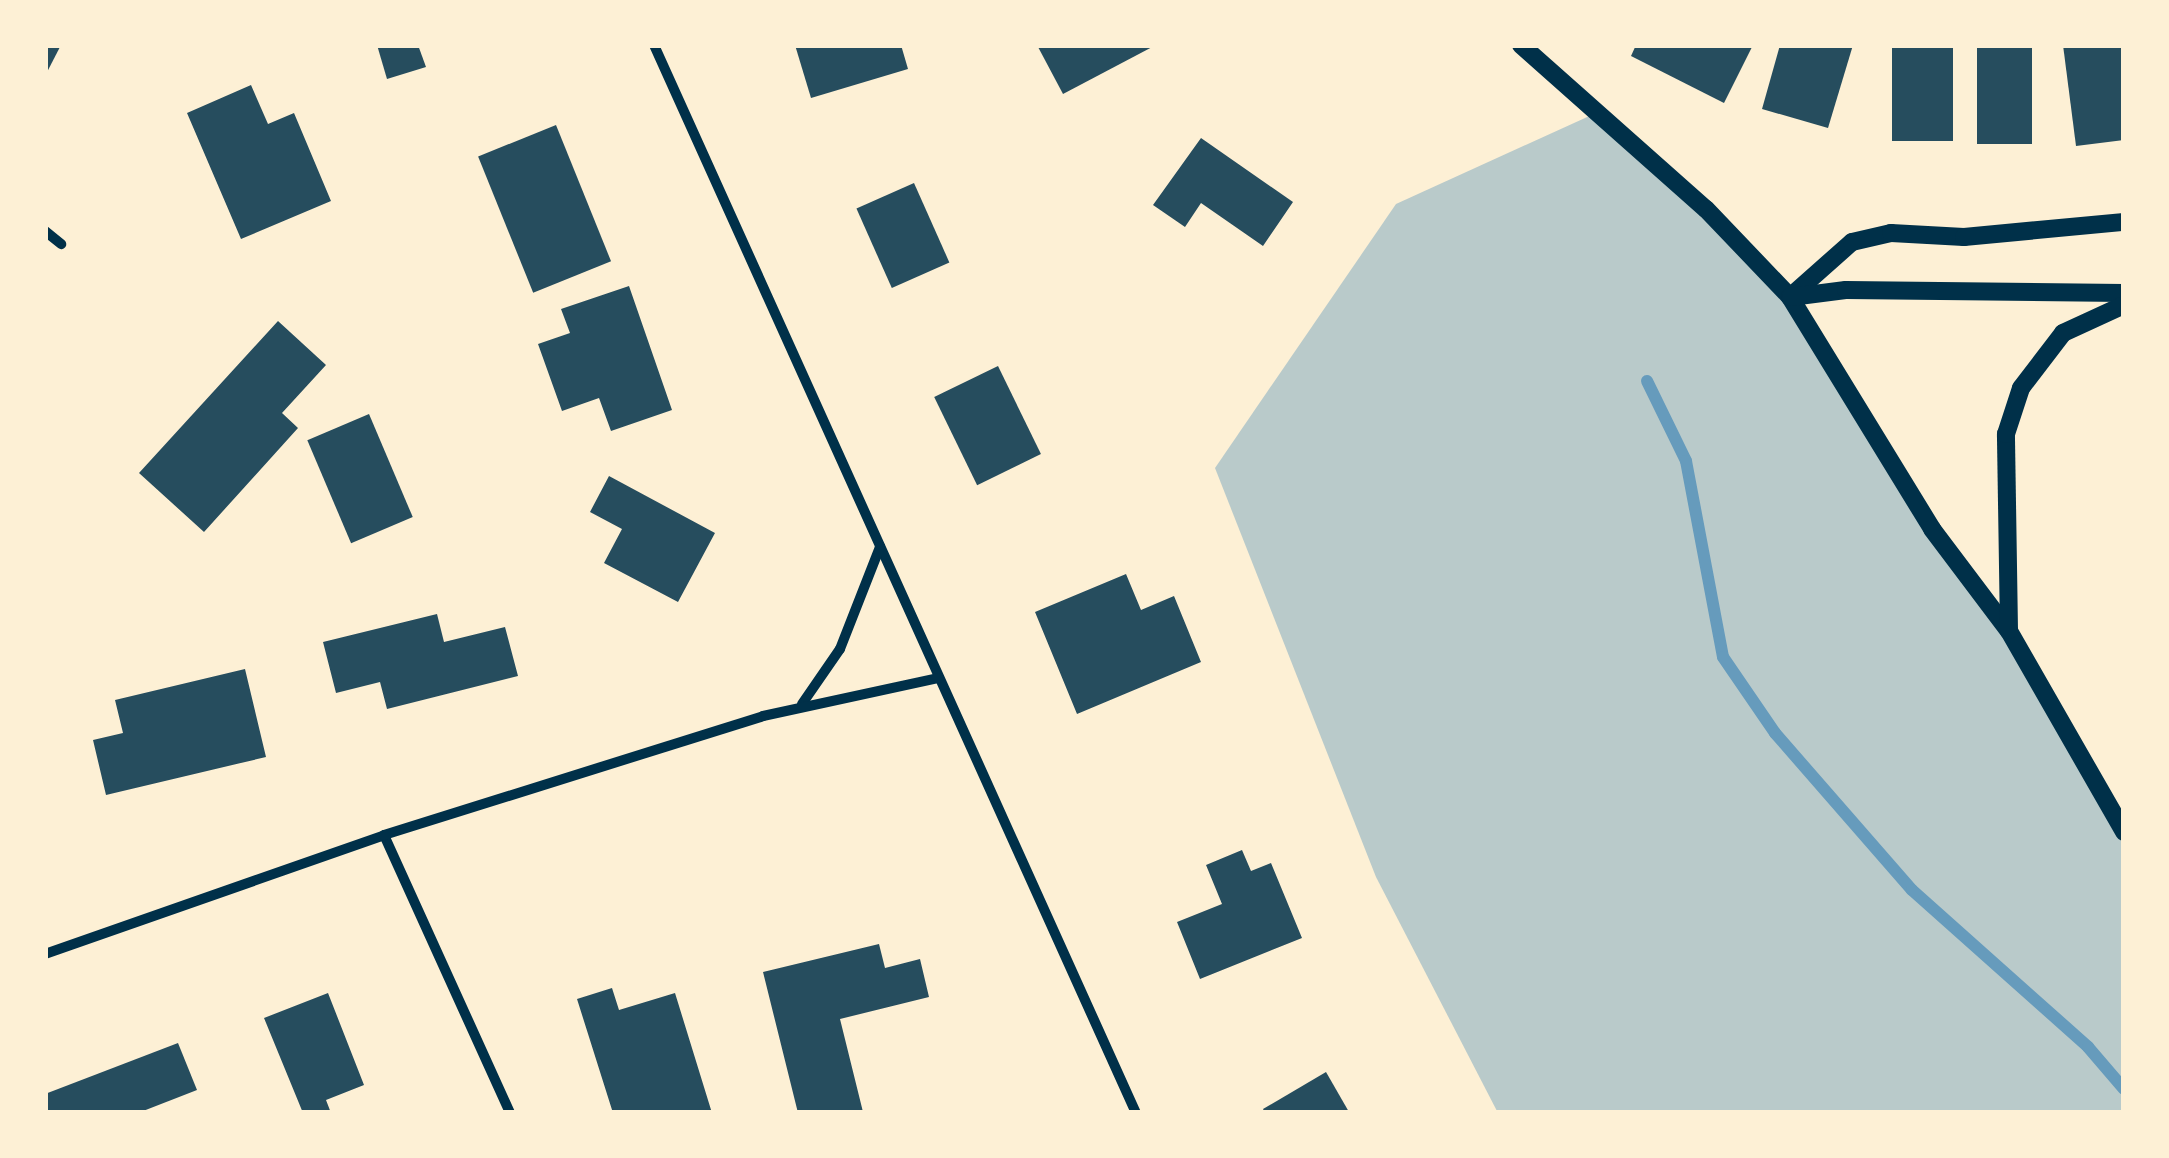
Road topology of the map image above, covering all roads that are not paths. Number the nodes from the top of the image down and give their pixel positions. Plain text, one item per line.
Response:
1 (654, 45) edge
2 (1521, 45) edge
3 (2124, 222) edge
4 (45, 231) edge
5 (60, 244) dead end
6 (2124, 293) edge
7 (1790, 297) junction
8 (2124, 305) edge
9 (880, 547) junction
10 (2009, 631) junction
11 (939, 678) junction
12 (802, 704) junction
13 (2124, 832) edge
14 (384, 835) junction
15 (45, 954) edge
16 (510, 1113) edge
17 (1136, 1113) edge

1 - 9 street
2 - 7 street
3 - 7 street
4 - 5 street
6 - 7 street
7 - 10 street
8 - 10 street
9 - 11 street
9 - 12 street
10 - 13 street
11 - 12 street
11 - 17 street
12 - 14 street
14 - 15 street
14 - 16 street

